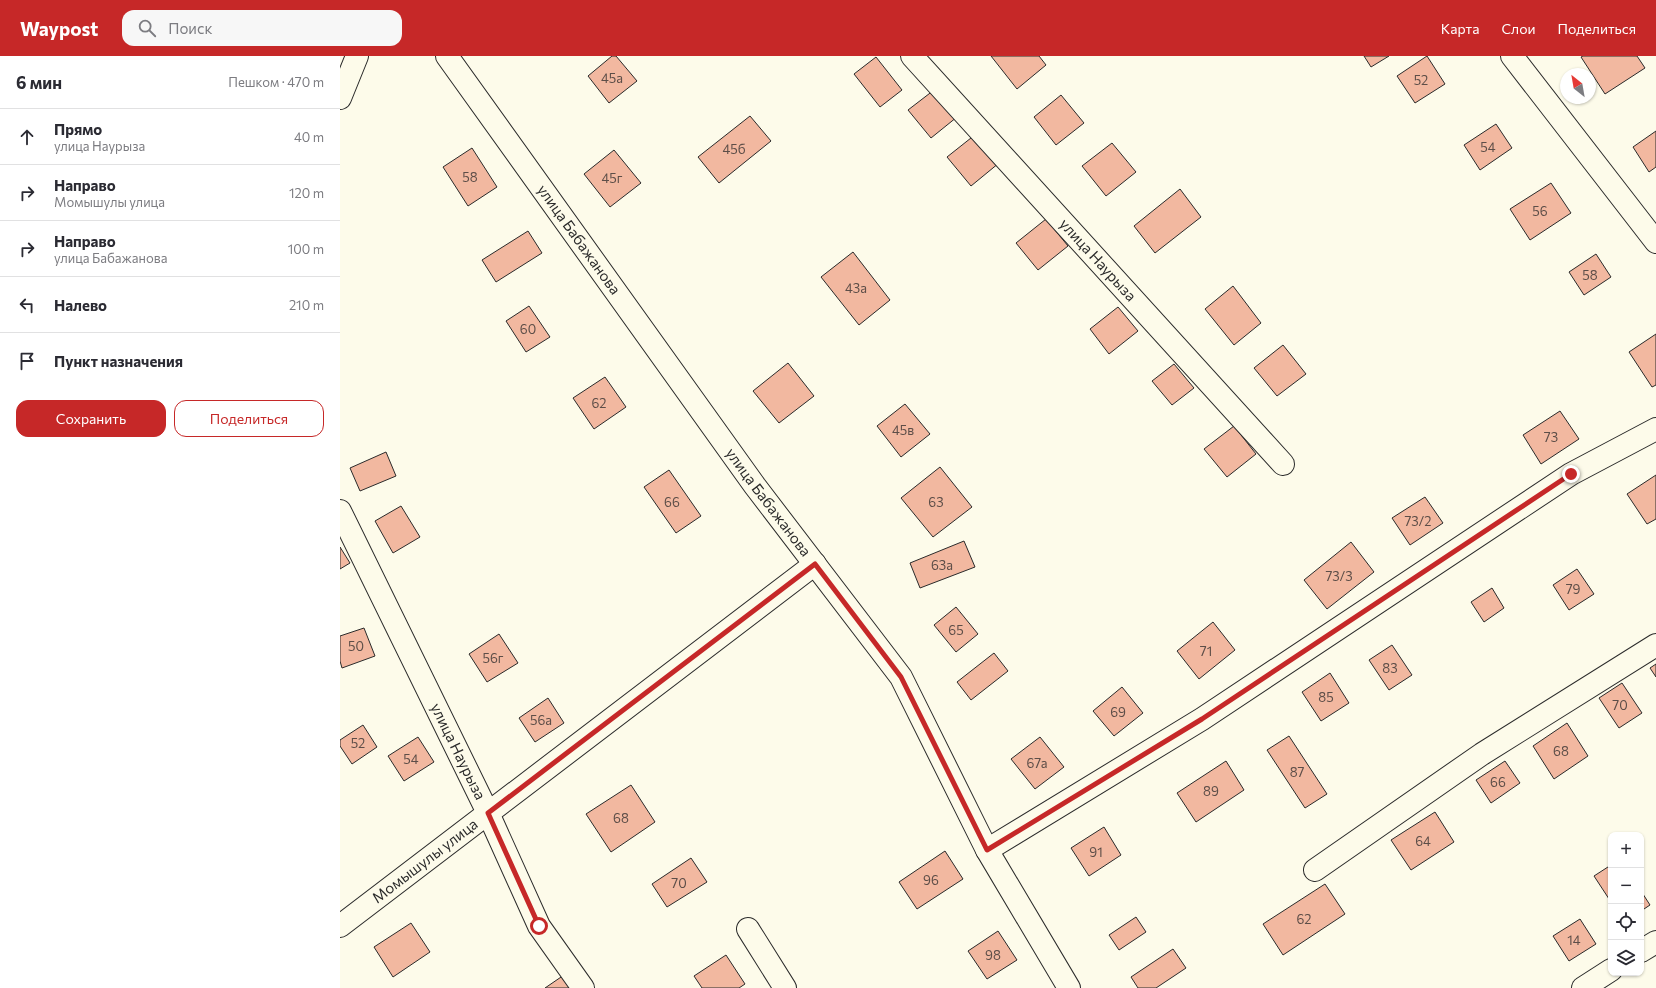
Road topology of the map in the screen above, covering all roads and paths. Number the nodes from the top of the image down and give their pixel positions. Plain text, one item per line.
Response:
1 (357, 56) edge
2 (447, 56) edge
3 (912, 56) edge
4 (1512, 56) edge
5 (340, 98) edge
6 (1656, 242) edge
7 (1656, 428) edge
8 (1283, 464) dead end
9 (340, 511) edge
10 (815, 564) junction
11 (1656, 645) edge
12 (488, 813) junction
13 (987, 850) junction
14 (1315, 870) dead end
15 (340, 926) edge
16 (748, 929) dead end
17 (1656, 942) edge
18 (1644, 949) edge
19 (1608, 972) edge
20 (583, 988) edge
21 (785, 988) edge
22 (1069, 988) edge
23 (1583, 988) edge

1 - 5 street
2 - 10 street, улица Бабажанова
3 - 8 street, улица Наурыза
4 - 6 street
7 - 13 street
9 - 12 street, улица Наурыза
10 - 12 street, Момышулы улица
10 - 13 street, улица Бабажанова
11 - 14 street
12 - 15 street, Момышулы улица
12 - 20 street, улица Наурыза
13 - 22 street, улица Бабажанова
16 - 21 street
17 - 18 street
19 - 23 street

